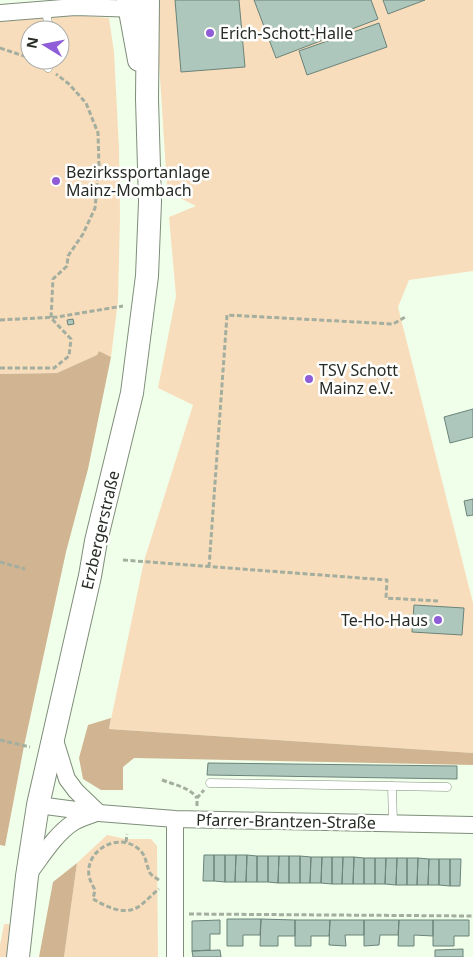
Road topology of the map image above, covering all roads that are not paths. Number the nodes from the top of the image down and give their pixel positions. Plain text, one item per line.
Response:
1 (90, 0) edge
2 (138, 5) edge
3 (75, 7) junction
4 (46, 10) junction
5 (0, 13) edge
6 (48, 20) edge
7 (53, 733) junction
8 (210, 783) road end
9 (392, 786) junction
10 (447, 787) dead end
11 (38, 805) junction
12 (99, 812) junction
13 (176, 819) junction
14 (393, 824) junction
15 (473, 825) edge
16 (27, 876) junction
17 (18, 957) edge
18 (175, 957) edge

1 - 3 street
2 - 3 street
2 - 7 main road, Erzbergerstraße
3 - 4 street
4 - 5 street
4 - 6 lane
7 - 11 main road, Erzbergerstraße
7 - 12 street
8 - 9 lane
9 - 10 lane
9 - 14 lane
11 - 12 street, Pfarrer-Brantzen-Straße
11 - 16 main road, Erzbergerstraße
12 - 13 street, Pfarrer-Brantzen-Straße
12 - 16 street, Pfarrer-Brantzen-Straße
13 - 14 street, Pfarrer-Brantzen-Straße
13 - 18 street
14 - 15 street, Pfarrer-Brantzen-Straße
16 - 17 main road, Erzbergerstraße

